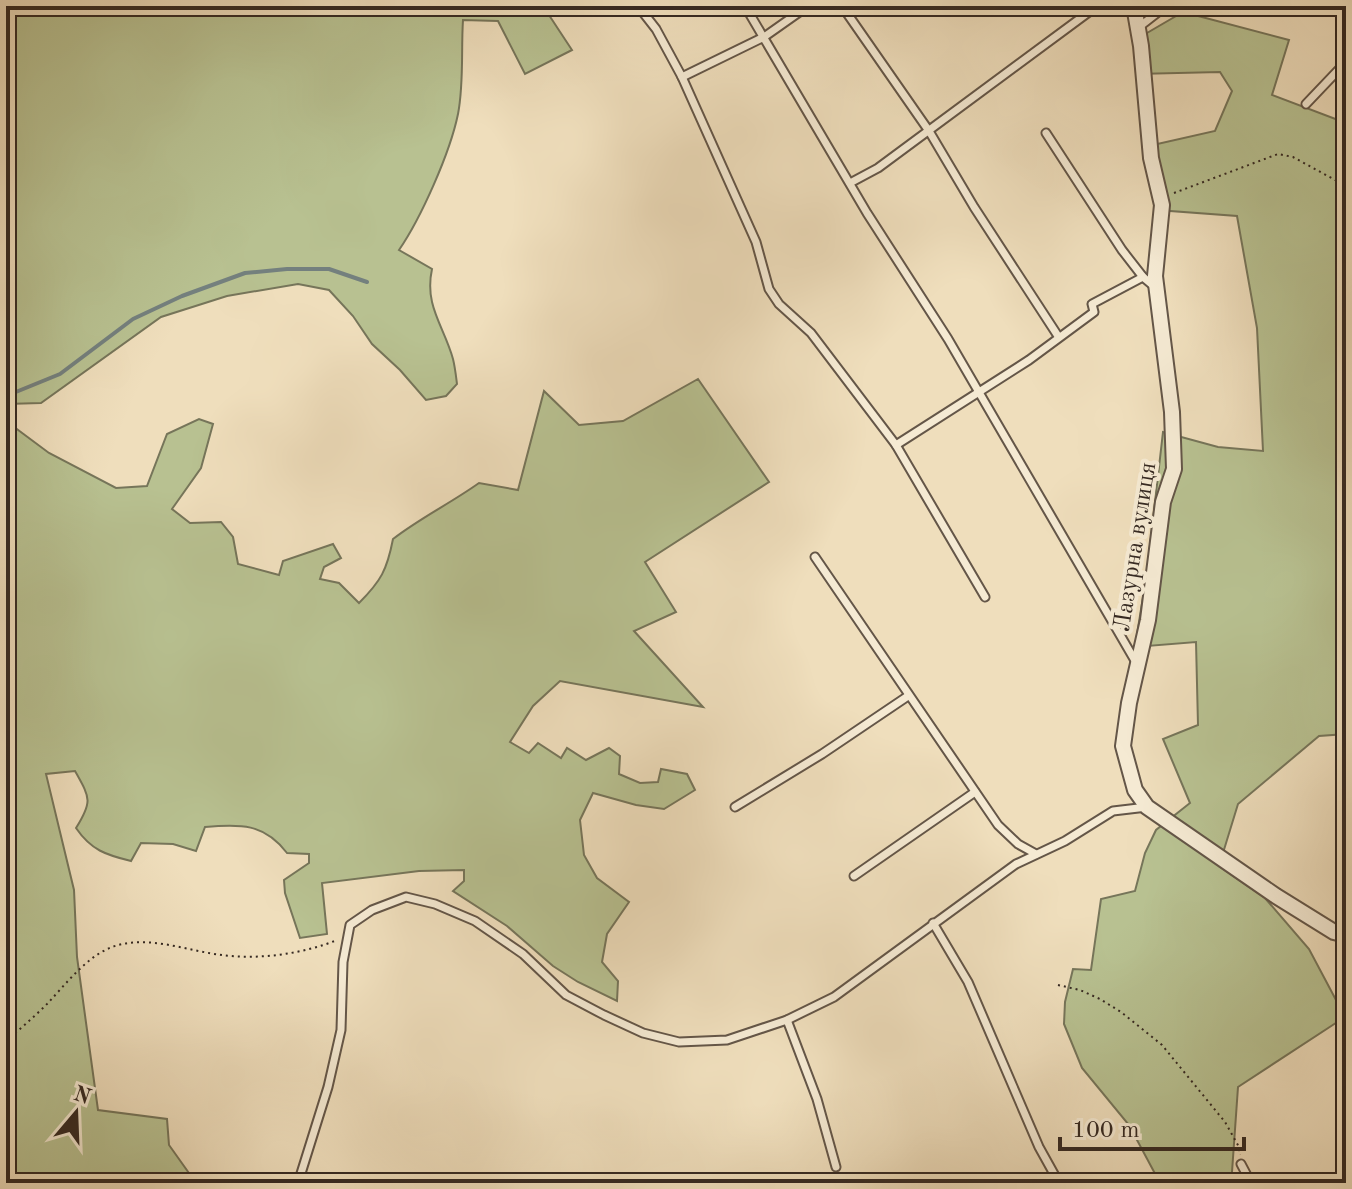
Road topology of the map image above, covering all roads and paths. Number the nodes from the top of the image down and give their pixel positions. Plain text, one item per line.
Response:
1 (638, 6) edge
2 (745, 6) edge
3 (808, 6) edge
4 (842, 6) edge
5 (1097, 6) edge
6 (1107, 6) edge
7 (1166, 6) edge
8 (1135, 7) edge
9 (1138, 28) junction
10 (764, 37) junction
11 (1346, 62) edge
12 (682, 77) junction
13 (1306, 104) dead end
14 (929, 131) junction
15 (1046, 133) dead end
16 (850, 183) junction
17 (1346, 186) edge
18 (1160, 197) junction
19 (1143, 277) junction
20 (1156, 287) junction
21 (1058, 336) junction
22 (979, 392) junction
23 (896, 445) junction
24 (815, 557) dead end
25 (985, 597) dead end
26 (1138, 666) junction
27 (908, 696) junction
28 (975, 792) junction
29 (735, 807) dead end
30 (1147, 807) junction
31 (1036, 854) junction
32 (854, 876) dead end
33 (933, 923) junction
34 (1346, 935) edge
35 (348, 936) junction
36 (1058, 985) dead end
37 (787, 1020) junction
38 (6, 1041) edge
39 (1241, 1164) joint
40 (836, 1167) dead end
41 (298, 1183) edge
42 (1059, 1183) edge
43 (1251, 1183) edge

1 - 12 lane
2 - 10 lane
3 - 10 lane
4 - 14 lane
5 - 14 lane
6 - 8 lane
7 - 9 lane
8 - 9 street, Лазурна вулиця
9 - 18 street, Лазурна вулиця
10 - 12 lane
10 - 16 lane
11 - 13 lane
12 - 23 lane
14 - 16 lane
14 - 21 lane
15 - 19 lane
16 - 22 lane
17 - 18 path
18 - 20 street, Лазурна вулиця
19 - 20 lane
19 - 21 lane
20 - 26 street, Лазурна вулиця
21 - 22 lane
22 - 23 lane
22 - 26 lane
23 - 25 lane
24 - 27 lane
26 - 30 street, Лазурна вулиця
27 - 28 lane
27 - 29 lane
28 - 31 lane
28 - 32 lane
30 - 31 lane
30 - 34 street, Лазурна вулиця
31 - 33 lane
33 - 37 lane
33 - 42 lane
35 - 37 lane
35 - 38 path
35 - 41 lane
36 - 39 path
37 - 40 lane
39 - 43 lane

